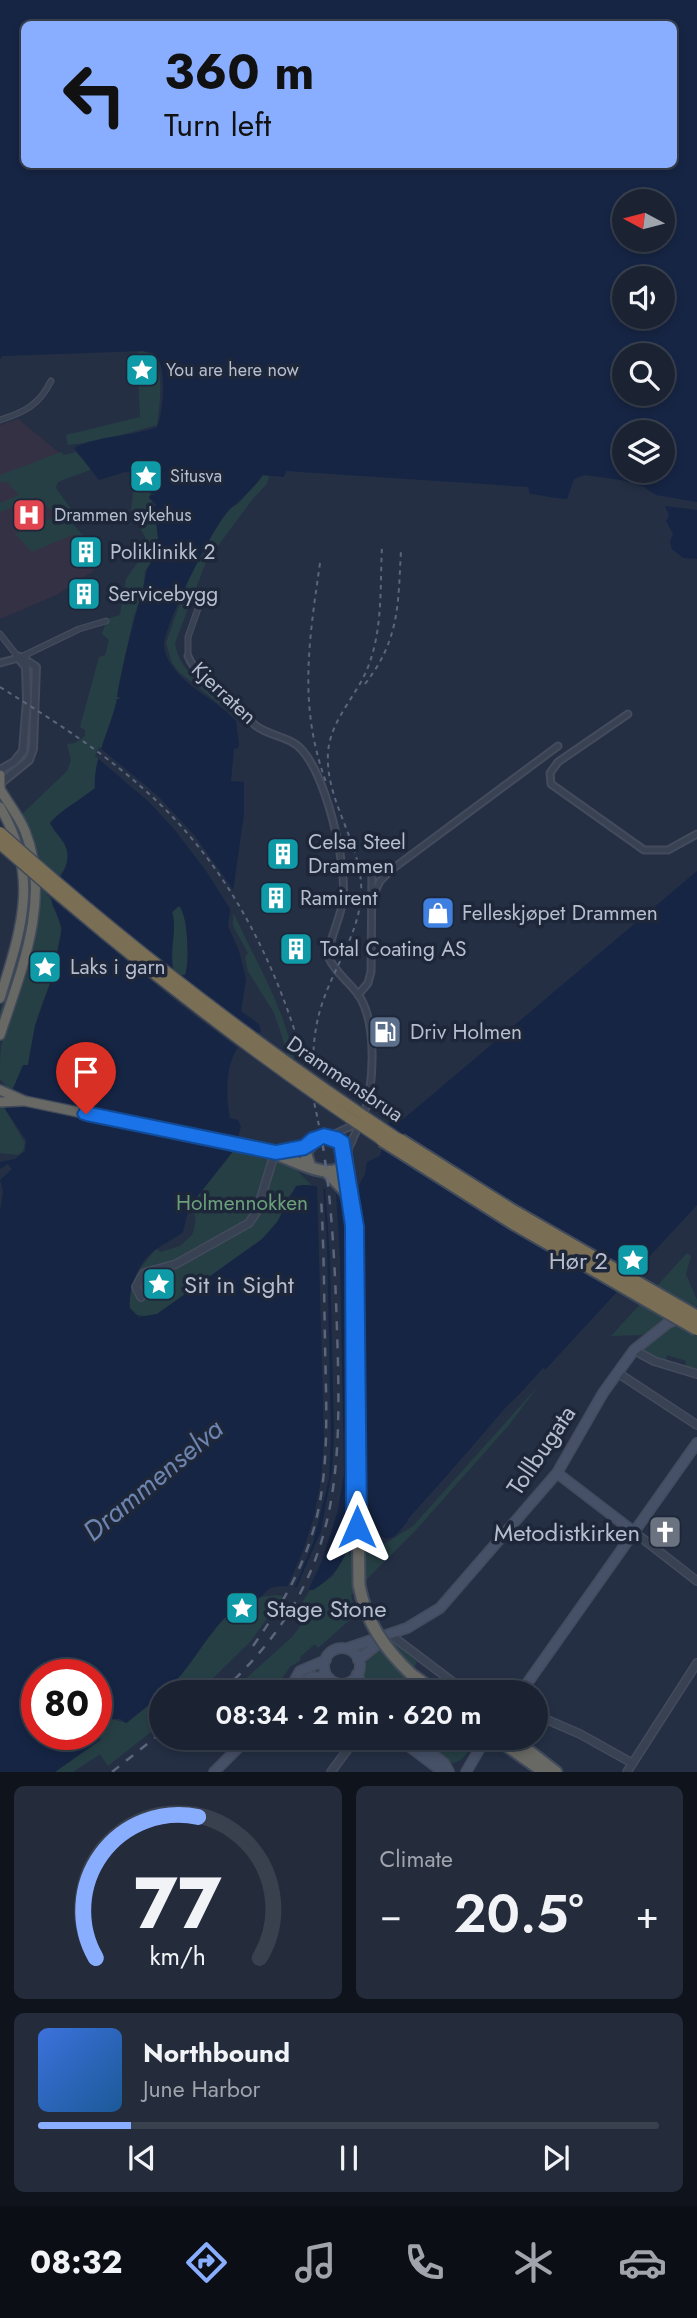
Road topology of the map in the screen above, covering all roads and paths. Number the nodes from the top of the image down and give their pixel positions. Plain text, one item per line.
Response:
1 (51, 381) dead end
2 (0, 420) edge
3 (201, 600) dead end
4 (106, 621) dead end
5 (0, 634) edge
6 (20, 657) junction
7 (0, 663) edge
8 (628, 714) dead end
9 (558, 746) dead end
10 (0, 770) edge
11 (1, 784) edge
12 (0, 807) edge
13 (0, 832) edge
14 (697, 834) edge
15 (0, 845) edge
16 (372, 868) dead end
17 (372, 898) junction
18 (358, 995) junction
19 (0, 998) edge
20 (0, 1035) edge
21 (4, 1097) edge
22 (361, 1121) junction
23 (329, 1136) junction
24 (306, 1147) junction
25 (276, 1152) junction
26 (346, 1154) junction
27 (309, 1164) junction
28 (327, 1172) junction
29 (351, 1198) junction
30 (141, 1297) dead end
31 (697, 1311) edge
32 (697, 1317) edge
33 (697, 1329) edge
34 (634, 1350) junction
35 (617, 1373) junction
36 (697, 1374) edge
37 (697, 1425) edge
38 (697, 1443) edge
39 (557, 1473) junction
40 (634, 1532) junction
41 (697, 1581) edge
42 (388, 1637) junction
43 (348, 1648) junction
44 (326, 1660) junction
45 (358, 1660) junction
46 (697, 1663) edge
47 (358, 1674) junction
48 (329, 1678) junction
49 (295, 1680) edge
50 (307, 1680) edge
51 (332, 1680) edge
52 (353, 1680) edge
53 (360, 1680) edge
54 (419, 1680) edge
55 (449, 1680) edge
56 (529, 1680) edge
57 (548, 1720) edge
58 (236, 1750) edge
59 (347, 1750) edge
60 (414, 1750) edge
61 (427, 1750) edge
62 (479, 1750) edge
63 (513, 1750) edge
64 (528, 1750) edge
65 (632, 1763) junction
66 (214, 1772) edge
67 (331, 1772) edge
68 (443, 1772) edge
69 (449, 1772) edge
70 (466, 1772) edge
71 (544, 1772) edge
72 (556, 1772) edge
73 (627, 1772) edge

1 - 2 street
3 - 18 street, Kjerraten
4 - 6 street
5 - 6 street
6 - 7 street
6 - 10 street
6 - 11 street
8 - 14 street
9 - 17 street
11 - 20 highway
12 - 19 highway
13 - 32 highway, Drammensbrua, bridge
15 - 33 highway, Drammensbrua, bridge
16 - 17 street
17 - 18 street
18 - 22 street, Kjerraten
21 - 25 highway
22 - 23 street
22 - 26 street, Kjerraten
23 - 24 highway
23 - 26 highway
24 - 25 highway
24 - 27 highway
25 - 27 highway
25 - 30 street
26 - 28 highway
26 - 29 highway
27 - 28 highway
28 - 29 highway
29 - 54 highway, bridge
31 - 34 main road, Tollbugata
34 - 35 main road, Tollbugata
34 - 36 street
35 - 37 street
35 - 39 main road, Tollbugata
38 - 40 main road
39 - 40 main road
39 - 42 main road, Tollbugata
40 - 41 street
40 - 56 main road
42 - 43 main road, Tollbugata
42 - 45 main road, Tollbugata
42 - 55 street
43 - 44 main road
43 - 45 main road
44 - 48 main road
44 - 49 main road
45 - 47 main road
46 - 65 street
47 - 52 main road
47 - 53 main road
48 - 50 main road
48 - 51 main road
57 - 65 street
58 - 66 main road
59 - 67 street
60 - 68 main road
61 - 69 main road
62 - 70 main road
63 - 71 highway
64 - 72 highway
65 - 73 street

